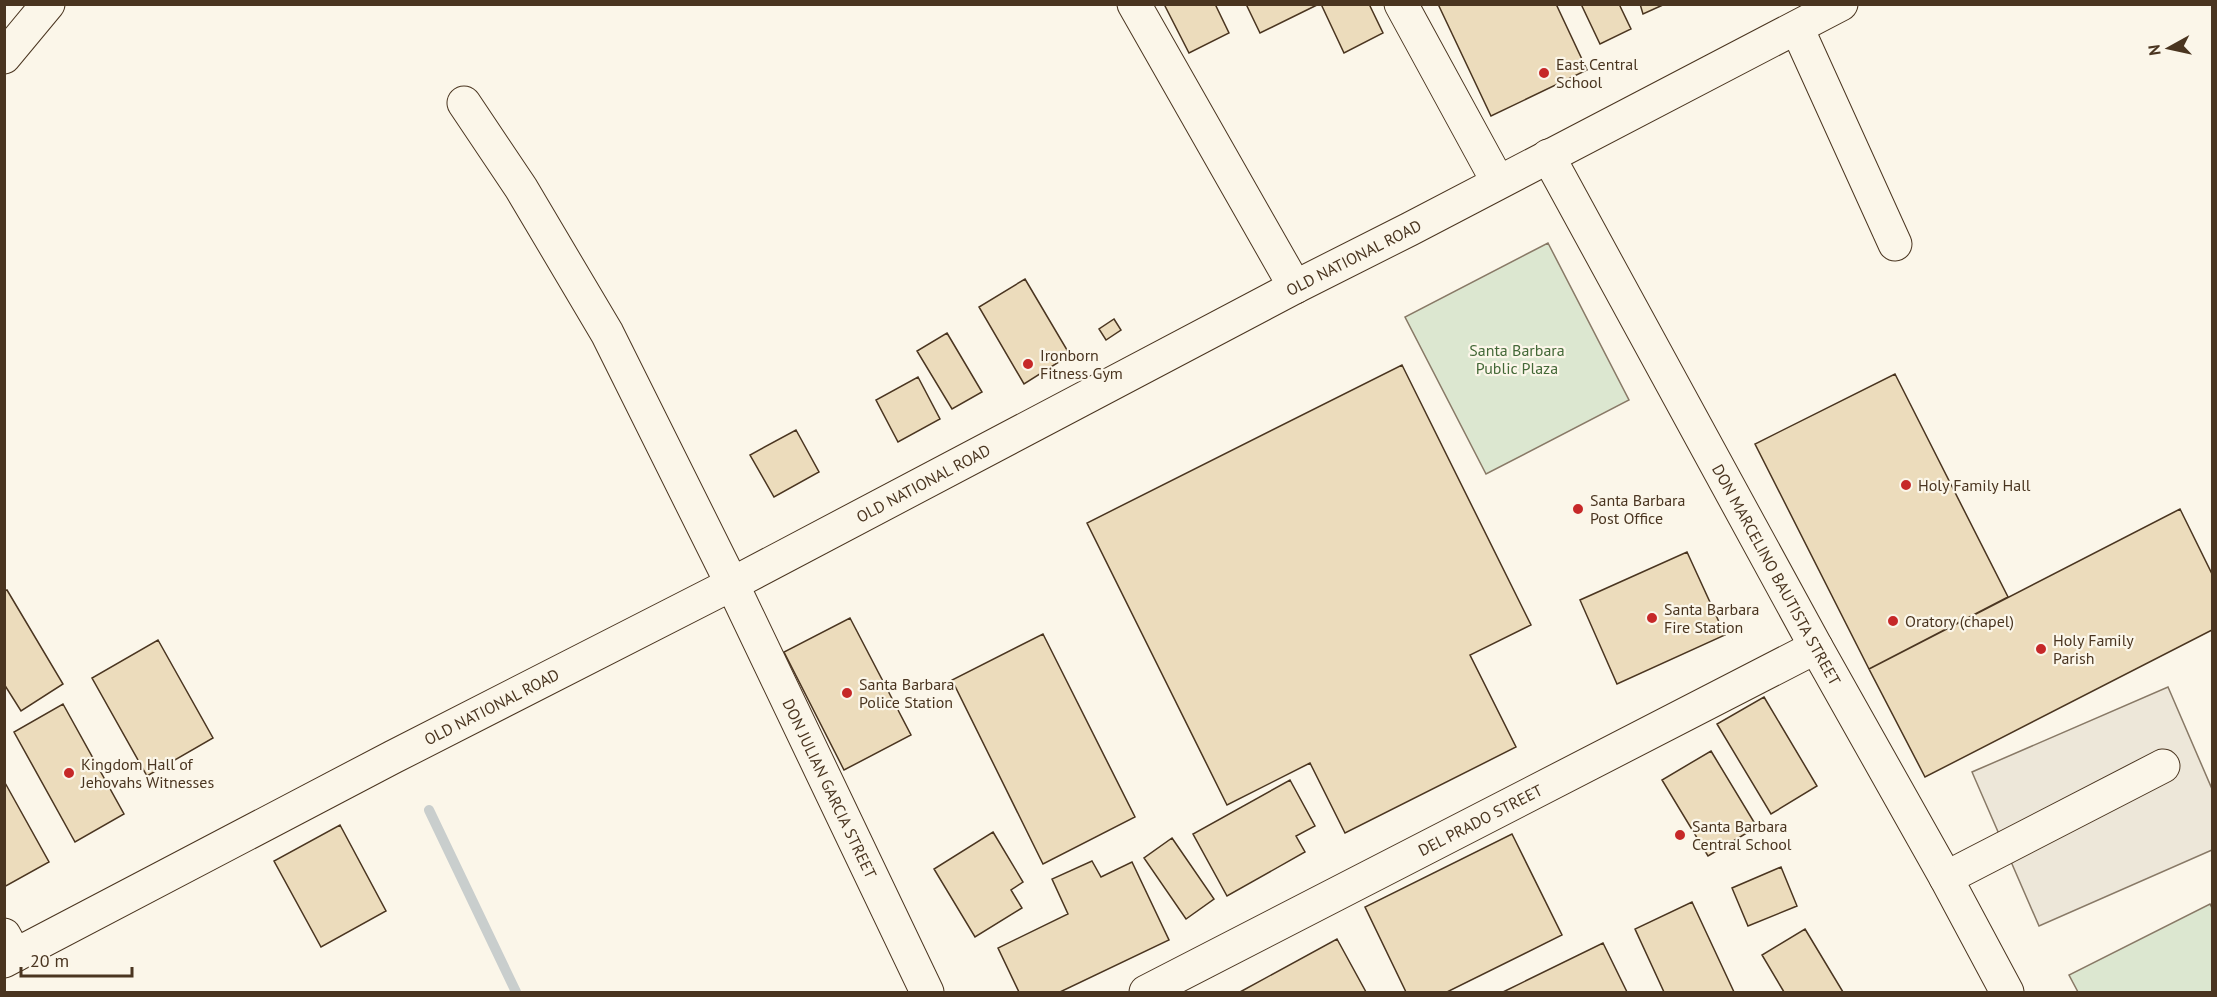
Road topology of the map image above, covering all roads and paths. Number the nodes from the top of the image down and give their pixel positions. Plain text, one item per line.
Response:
1 (48, 4) edge
2 (1134, 4) edge
3 (1401, 4) edge
4 (1841, 4) edge
5 (1797, 27) junction
6 (4, 57) edge
7 (464, 103) dead end
8 (1548, 156) junction
9 (1498, 182) junction
10 (1895, 244) dead end
11 (1296, 287) junction
12 (732, 584) junction
13 (1816, 647) junction
14 (2163, 766) dead end
15 (1946, 878) junction
16 (8, 950) edge
17 (927, 993) edge
18 (1146, 993) edge
19 (2007, 993) edge

1 - 6 street
2 - 11 street
3 - 9 street
4 - 5 street, OLD NATIONAL ROAD
5 - 8 street, OLD NATIONAL ROAD
5 - 10 street
7 - 12 street, DON JULIAN GARCIA STREET
8 - 9 street, OLD NATIONAL ROAD
8 - 13 street, DON MARCELINO BAUTISTA STREET
9 - 11 street, OLD NATIONAL ROAD
11 - 12 street, OLD NATIONAL ROAD
12 - 16 street, OLD NATIONAL ROAD
12 - 17 street, DON JULIAN GARCIA STREET
13 - 15 street, DON MARCELINO BAUTISTA STREET
13 - 18 street, DEL PRADO STREET
14 - 15 street
15 - 19 street, DON MARCELINO BAUTISTA STREET

